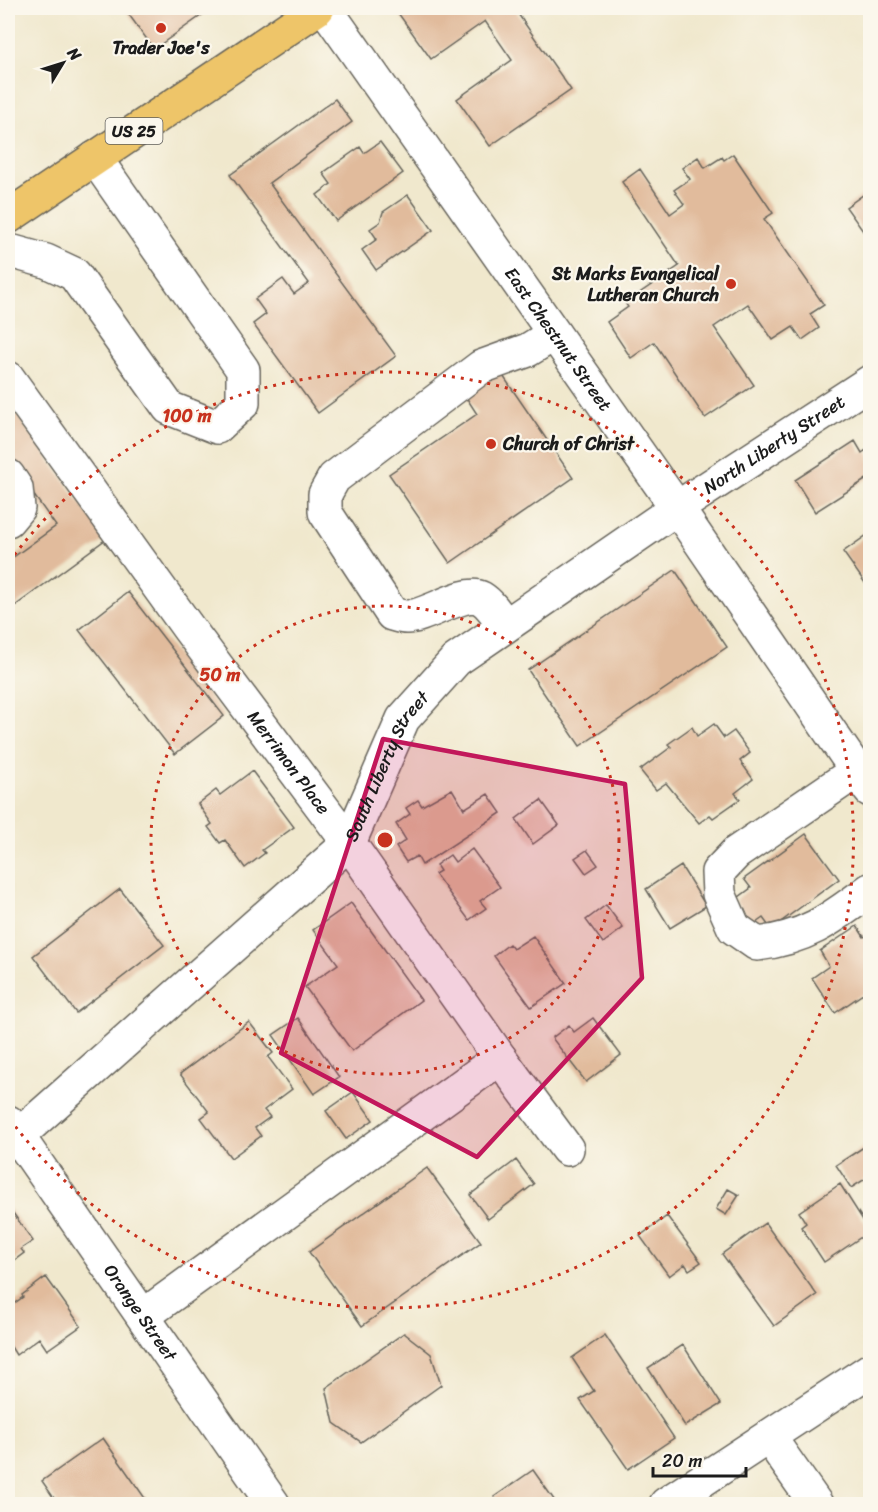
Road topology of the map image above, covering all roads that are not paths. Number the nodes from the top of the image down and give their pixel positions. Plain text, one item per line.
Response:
1 (318, 8) edge
2 (325, 8) edge
3 (95, 158) junction
4 (8, 218) edge
5 (10, 251) dead end
6 (554, 334) junction
7 (8, 378) edge
8 (870, 382) edge
9 (8, 476) edge
10 (677, 508) junction
11 (8, 520) edge
12 (505, 626) junction
13 (864, 780) edge
14 (349, 843) junction
15 (870, 890) edge
16 (500, 1058) junction
17 (11, 1134) edge
18 (567, 1149) dead end
19 (143, 1316) junction
20 (870, 1370) edge
21 (769, 1437) junction
22 (273, 1504) edge
23 (666, 1504) edge
24 (816, 1504) edge

1 - 3 main road, US 25
2 - 6 street, East Chestnut Street
3 - 4 main road, US 25
3 - 5 street
6 - 10 street, East Chestnut Street
6 - 12 street
7 - 14 street, Merrimon Place
8 - 10 street, North Liberty Street
9 - 11 street
10 - 12 street, South Liberty Street
10 - 13 street, East Chestnut Street
12 - 14 street, South Liberty Street
13 - 15 street
14 - 16 street, Merrimon Place
14 - 17 street, South Liberty Street
16 - 18 street, Merrimon Place
16 - 19 street
17 - 19 street, Orange Street
19 - 22 street, Orange Street
20 - 21 street
21 - 23 street
21 - 24 street

